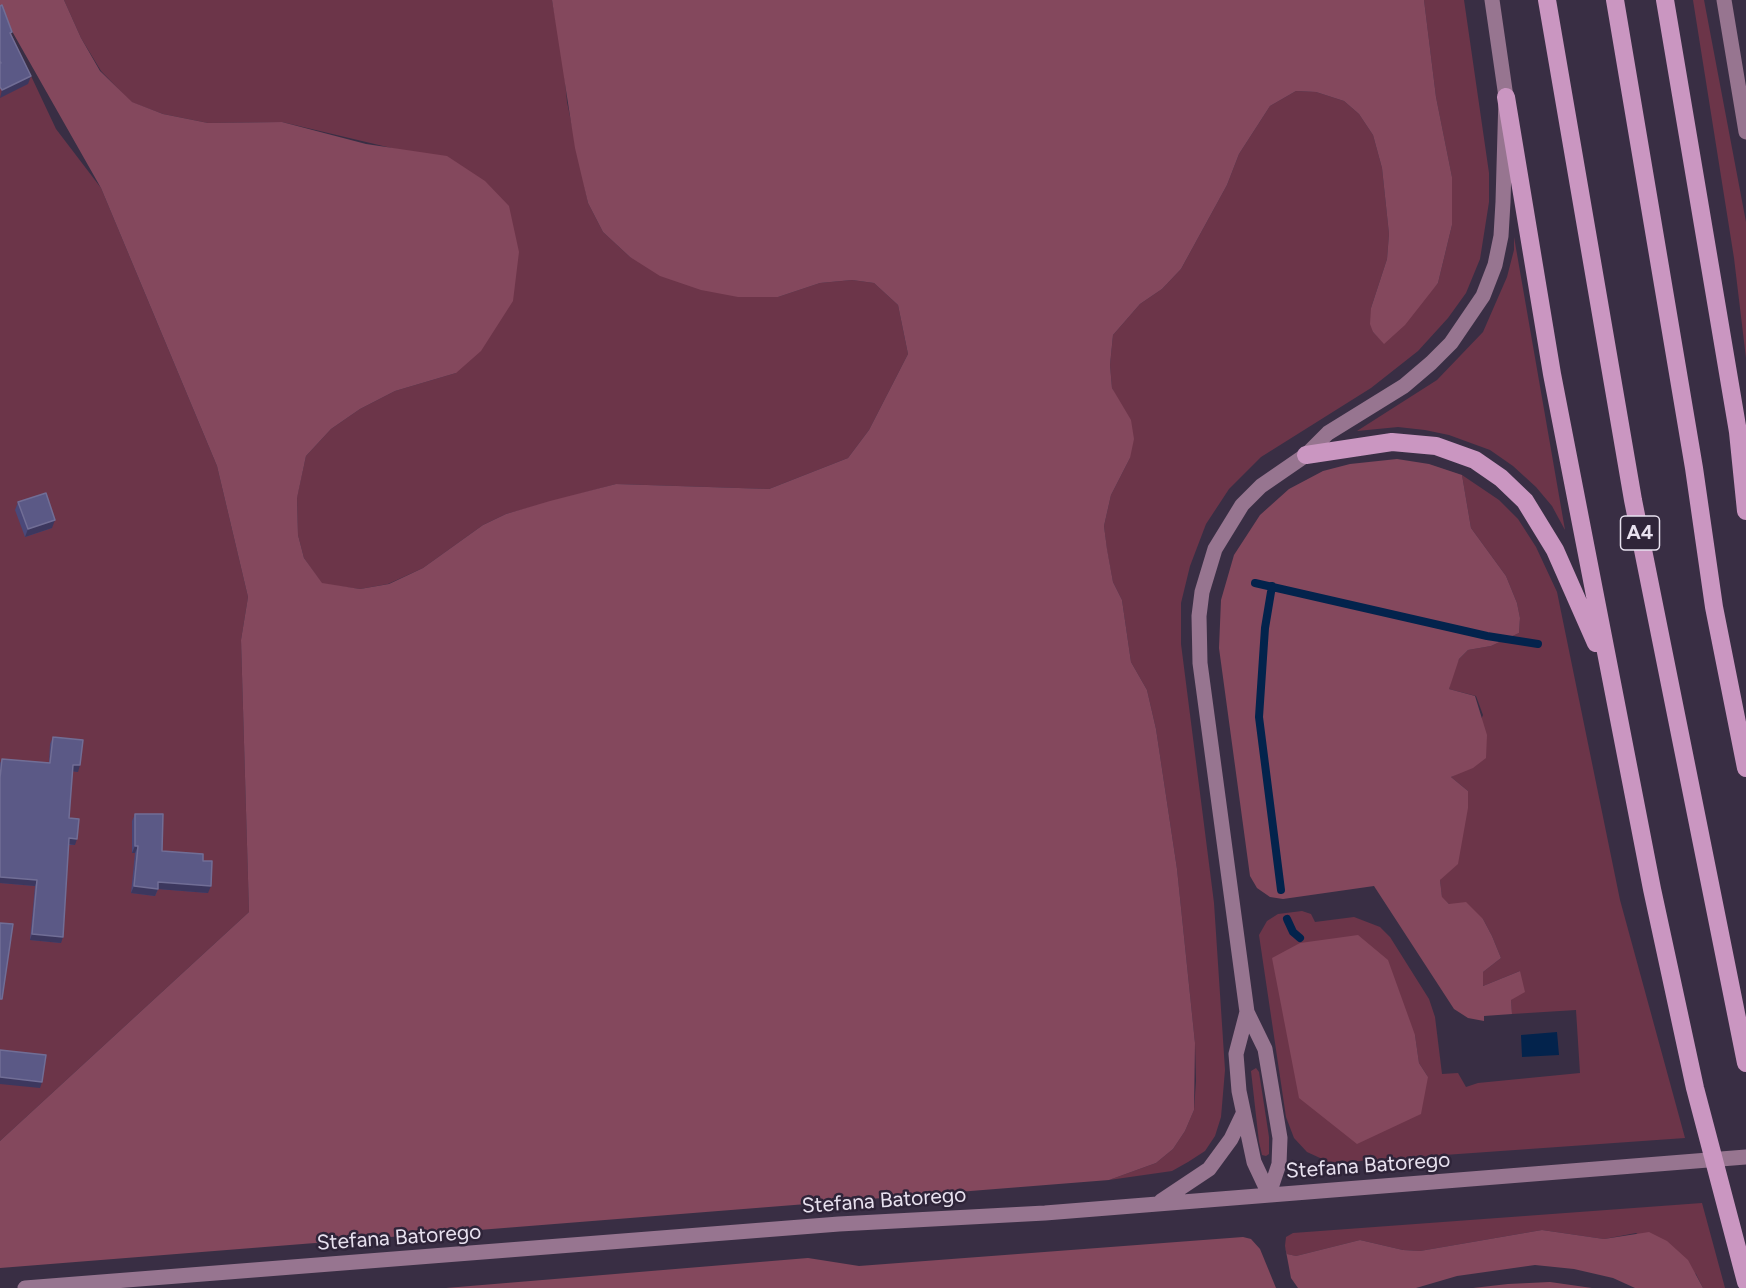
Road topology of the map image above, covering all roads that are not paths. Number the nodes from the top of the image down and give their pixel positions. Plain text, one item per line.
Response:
1 (1491, 0) edge
2 (1547, 0) edge
3 (1615, 0) edge
4 (1665, 0) edge
5 (1724, 0) edge
6 (1506, 97) junction
7 (1746, 132) edge
8 (1306, 455) junction
9 (1746, 511) edge
10 (1609, 675) junction
11 (1746, 768) edge
12 (1247, 1012) junction
13 (1746, 1063) edge
14 (1242, 1114) junction
15 (1746, 1157) edge
16 (1269, 1194) junction
17 (1158, 1202) junction
18 (1746, 1282) edge
19 (25, 1288) edge

1 - 6 street
2 - 13 highway, A4
3 - 11 highway
4 - 9 highway
5 - 7 street
6 - 8 street
6 - 10 highway
8 - 10 highway
8 - 12 street
10 - 18 highway
12 - 14 street
12 - 16 street
14 - 16 street
14 - 17 street
15 - 16 street, Stefana Batorego
16 - 17 street, Stefana Batorego
17 - 19 street, Stefana Batorego

